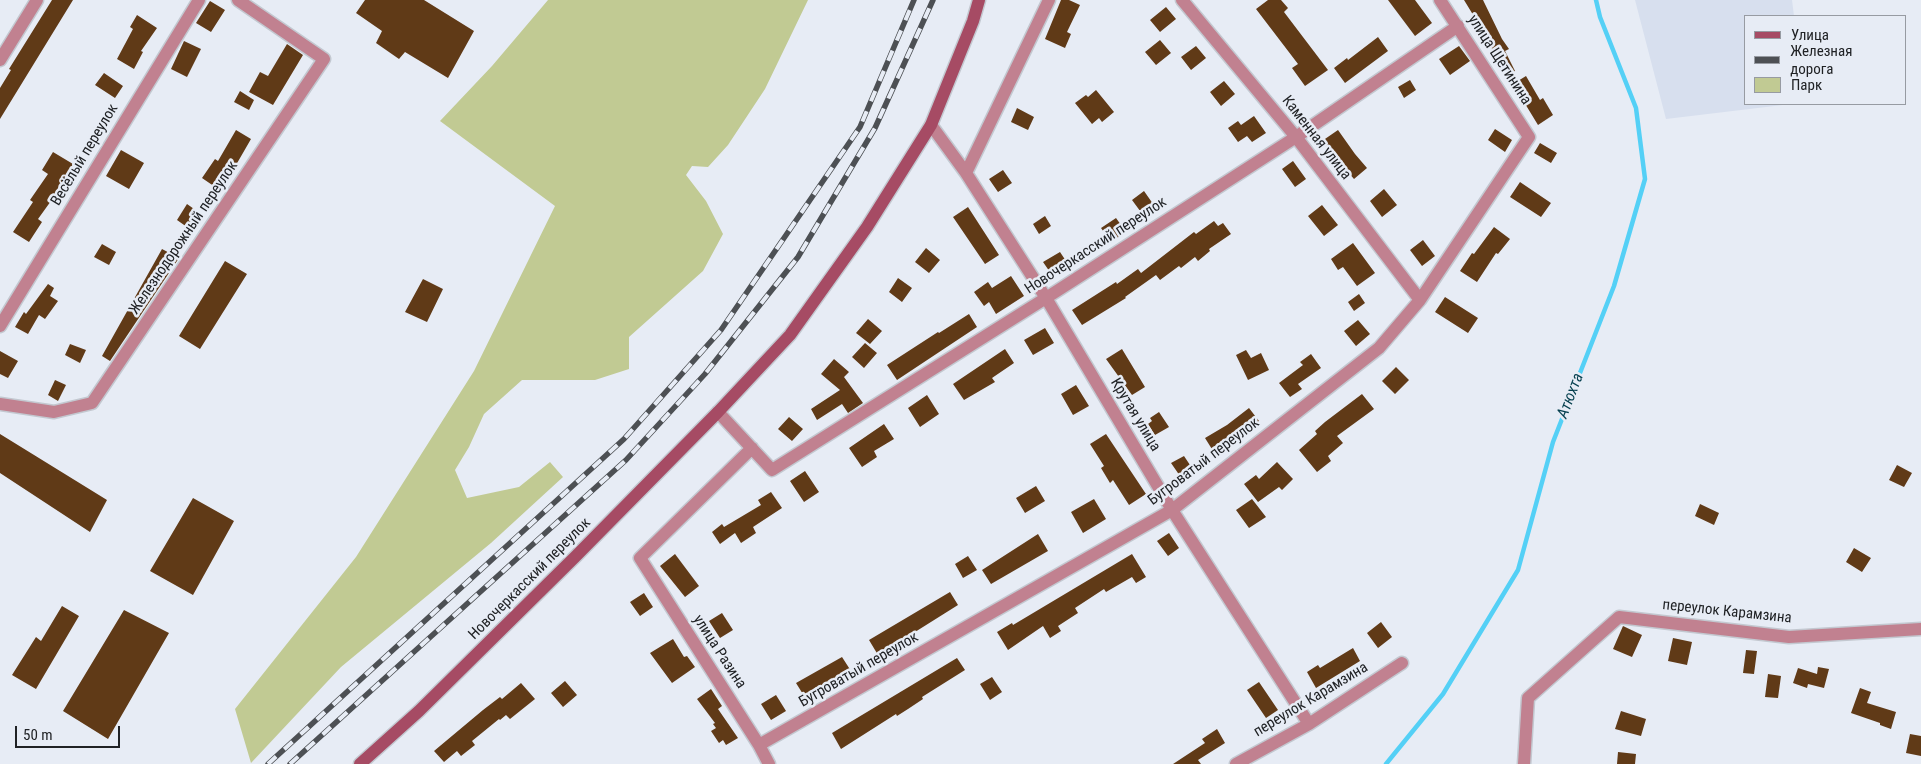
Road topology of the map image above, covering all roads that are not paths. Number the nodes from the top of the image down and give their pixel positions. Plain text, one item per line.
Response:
1 (37, 0) edge
2 (199, 0) edge
3 (238, 0) edge
4 (979, 0) edge
5 (1049, 0) edge
6 (1182, 0) edge
7 (1440, 0) edge
8 (1458, 26) junction
9 (0, 60) edge
10 (931, 125) junction
11 (1296, 137) junction
12 (1529, 137) joint
13 (966, 173) junction
14 (1046, 298) junction
15 (1420, 300) junction
16 (0, 326) edge
17 (0, 404) edge
18 (718, 412) junction
19 (752, 448) junction
20 (1172, 510) junction
21 (1921, 629) edge
22 (1402, 663) dead end
23 (1309, 724) junction
24 (759, 745) junction
25 (360, 764) edge
26 (769, 764) edge
27 (1236, 764) edge
28 (1524, 764) edge

1 - 9 street
2 - 16 street, Весёлый переулок
3 - 17 street, Железнодорожный переулок
4 - 10 main road, Новочеркасский переулок
5 - 13 street
6 - 11 street, Каменная улица
7 - 8 street, улица Щетинина
8 - 11 street, Новочеркасский переулок
8 - 12 street, улица Щетинина
10 - 13 street, Крутая улица
10 - 18 main road, Новочеркасский переулок
11 - 14 street, Новочеркасский переулок
11 - 15 street, Каменная улица
12 - 15 street, Бугроватый переулок
13 - 14 street, Крутая улица
14 - 19 street, Новочеркасский переулок
14 - 20 street, Крутая улица
15 - 20 street, Бугроватый переулок
18 - 19 street, Новочеркасский переулок
18 - 25 main road, Новочеркасский переулок
19 - 24 street, улица Разина
20 - 23 street, Крутая улица
20 - 24 street, Бугроватый переулок
21 - 28 street, переулок Карамзина
22 - 23 street, переулок Карамзина
23 - 27 street, переулок Карамзина
24 - 26 street, улица Разина

